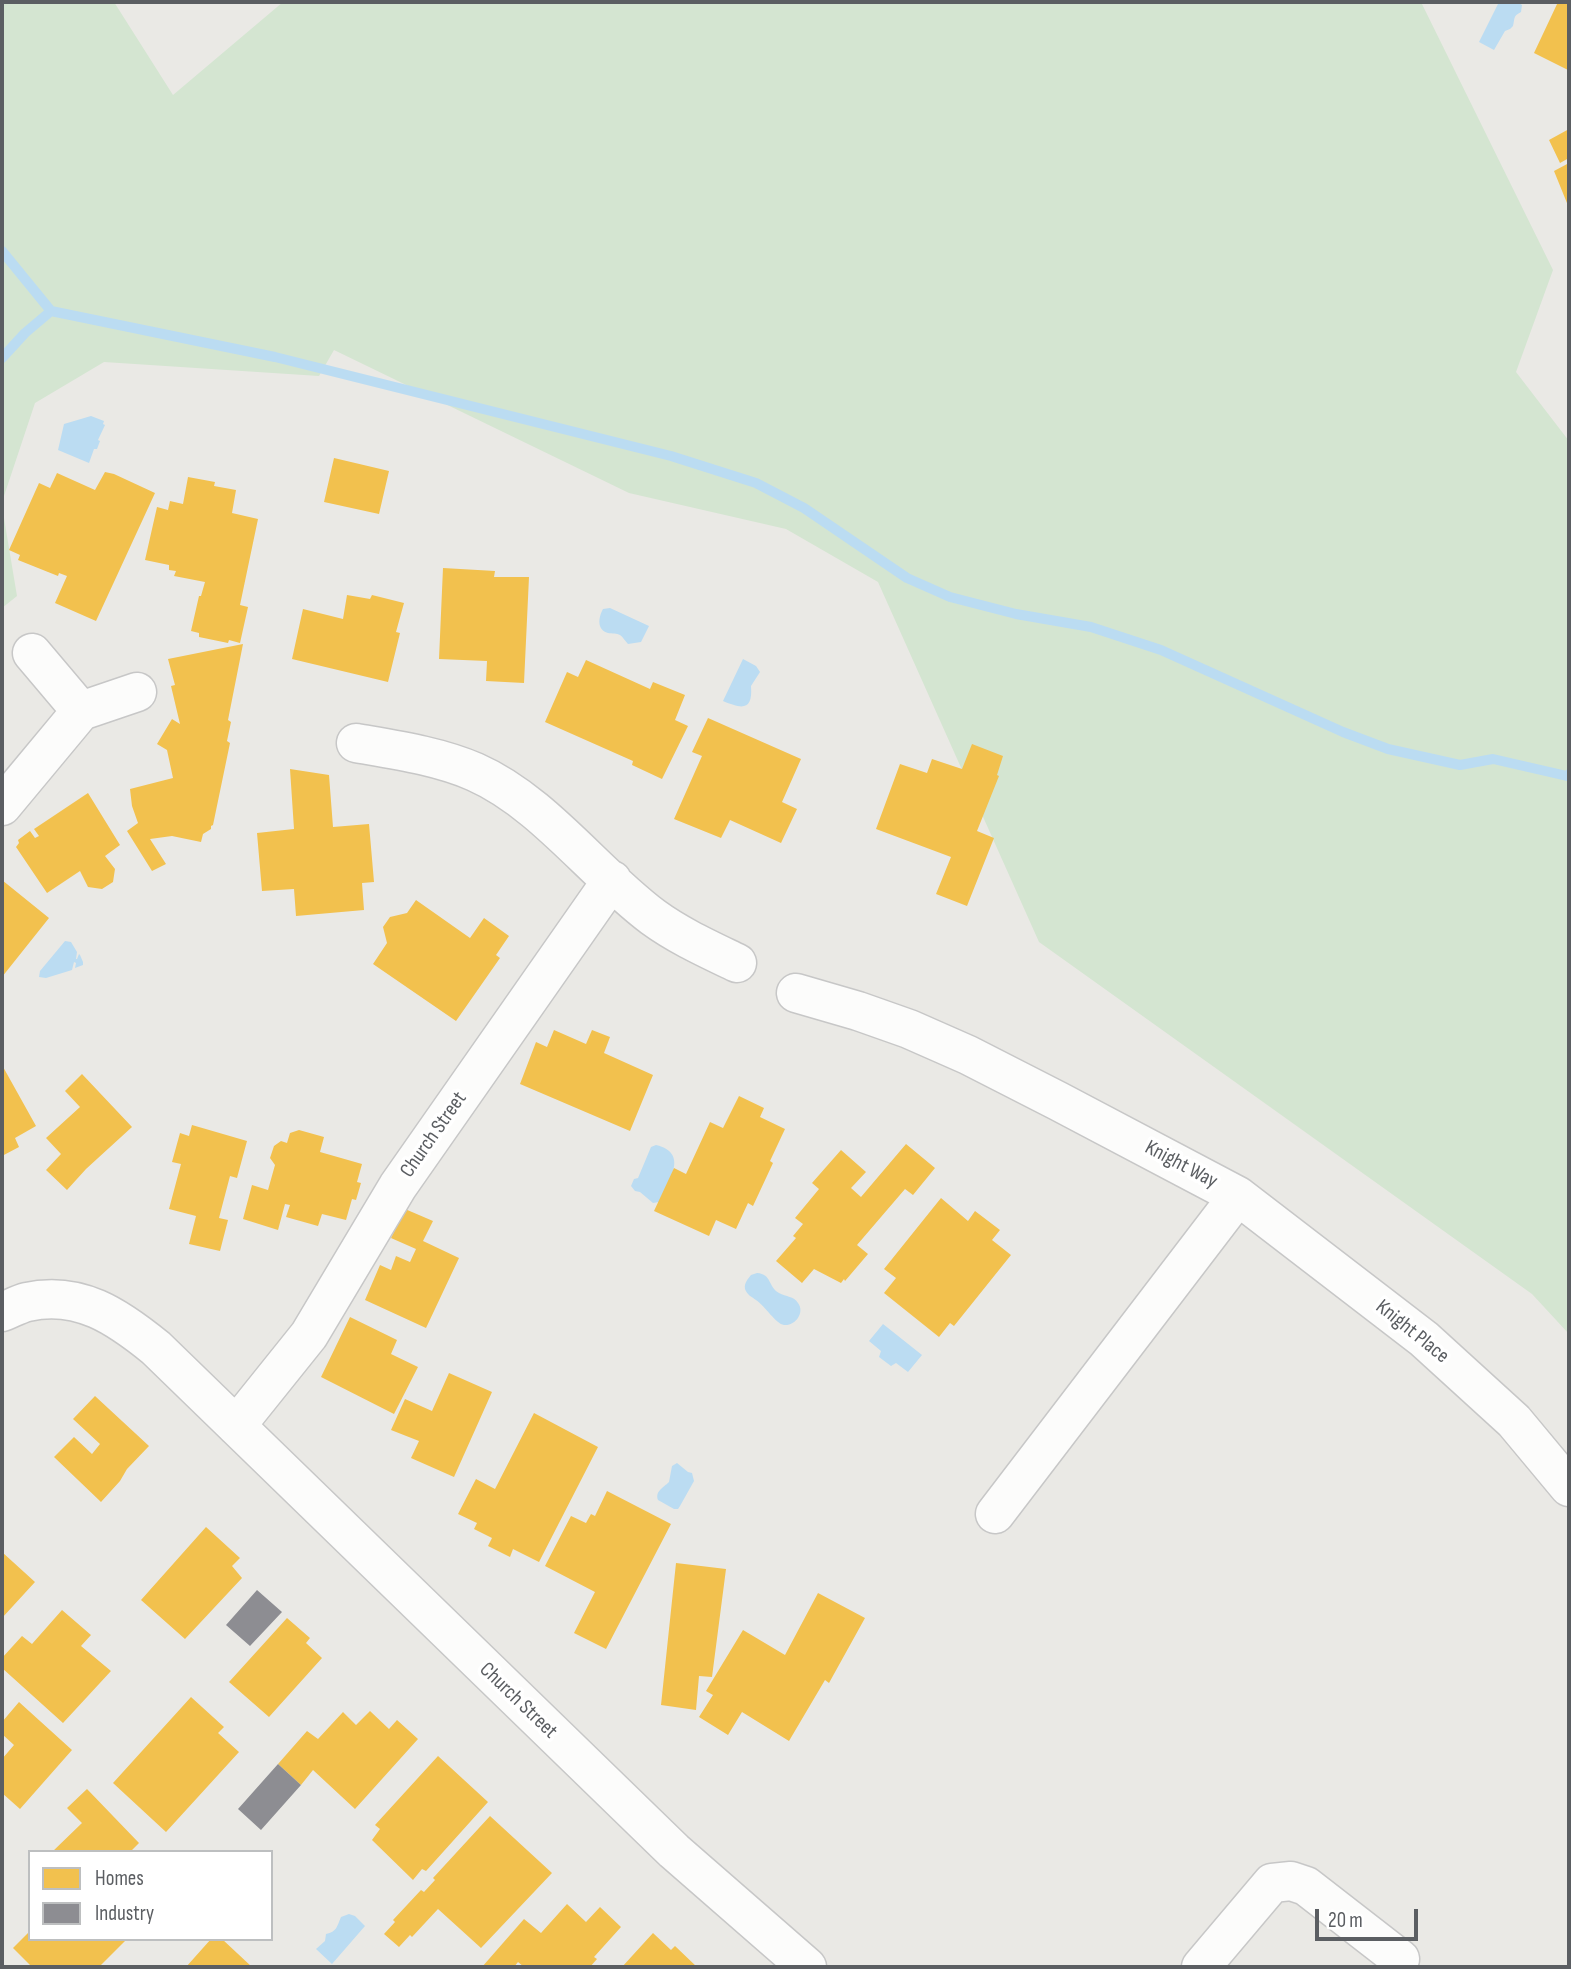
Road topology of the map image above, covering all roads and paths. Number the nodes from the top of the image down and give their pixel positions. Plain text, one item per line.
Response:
1 (32, 653) dead end
2 (137, 692) dead end
3 (80, 710) junction
4 (356, 743) dead end
5 (2, 806) edge
6 (612, 880) junction
7 (737, 963) dead end
8 (796, 993) dead end
9 (1238, 1196) junction
10 (2, 1312) edge
11 (236, 1426) junction
12 (1569, 1488) edge
13 (995, 1514) dead end
14 (1400, 1959) dead end
15 (807, 1967) edge
16 (1202, 1967) edge

1 - 3 street
2 - 3 street
3 - 5 street
4 - 6 street
6 - 7 street
6 - 11 street, Church Street
8 - 9 street, Knight Way
9 - 12 street, Knight Place
9 - 13 street, Knight Way
10 - 11 street, Church Street
11 - 15 street, Church Street
14 - 16 street

